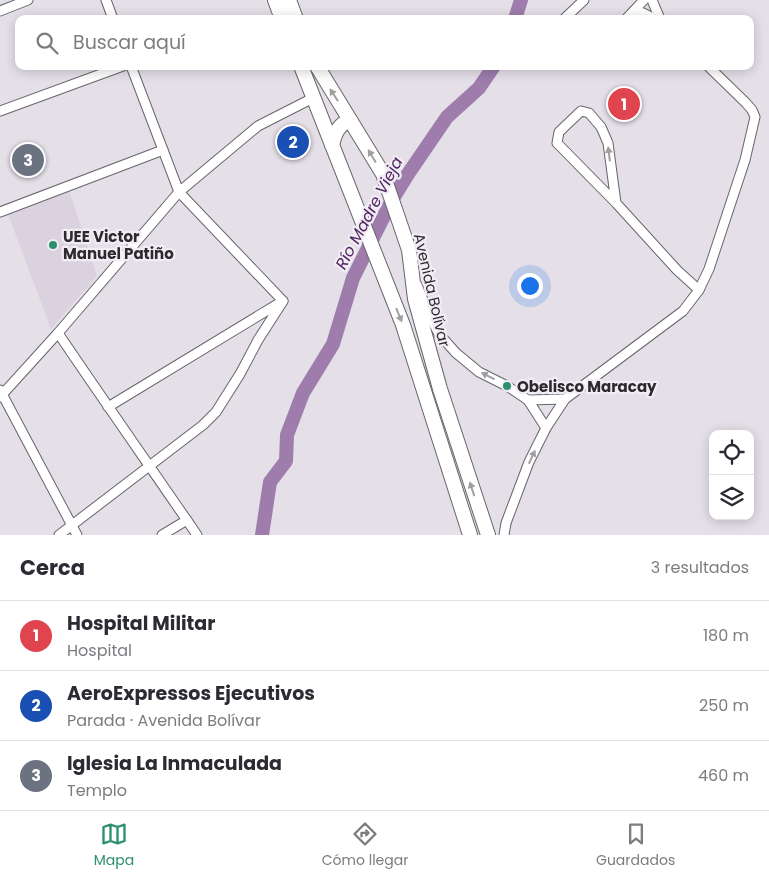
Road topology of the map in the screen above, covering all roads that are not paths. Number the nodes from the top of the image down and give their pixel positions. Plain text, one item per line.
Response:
1 (28, 0) edge
2 (106, 0) edge
3 (275, 0) edge
4 (289, 0) edge
5 (584, 0) edge
6 (644, 0) edge
7 (652, 0) edge
8 (0, 11) edge
9 (634, 11) junction
10 (112, 15) edge
11 (281, 15) edge
12 (295, 15) edge
13 (568, 15) edge
14 (630, 15) edge
15 (647, 15) edge
16 (658, 15) edge
17 (113, 70) edge
18 (133, 70) edge
19 (302, 70) edge
20 (319, 70) edge
21 (712, 70) edge
22 (313, 98) junction
23 (0, 111) edge
24 (351, 122) junction
25 (332, 145) junction
26 (164, 150) junction
27 (180, 192) junction
28 (616, 202) junction
29 (0, 212) edge
30 (412, 280) junction
31 (698, 290) junction
32 (390, 292) junction
33 (283, 301) junction
34 (58, 333) junction
35 (1, 394) edge
36 (565, 399) junction
37 (528, 400) junction
38 (108, 408) junction
39 (546, 428) junction
40 (150, 465) junction
41 (187, 520) junction
42 (72, 525) junction
43 (59, 535) edge
44 (77, 535) edge
45 (162, 535) edge
46 (197, 535) edge
47 (470, 535) edge
48 (488, 535) edge
49 (504, 535) edge

1 - 8 street
2 - 10 street
3 - 11 main road
4 - 12 main road
5 - 13 street
6 - 9 street
7 - 16 street
9 - 14 street
9 - 15 street
17 - 23 street
18 - 26 street
19 - 22 main road
24 -> 20 main road, Avenida Bolívar
21 - 31 street
22 - 25 main road
22 - 27 street
24 - 25 main road
30 -> 24 main road, Avenida Bolívar
25 - 32 main road
26 - 27 street
26 - 29 street
27 - 33 street
27 - 34 street
28 -> 28 street
28 - 31 street
30 - 32 main road
37 -> 30 street
48 -> 30 main road, Avenida Bolívar
31 - 36 street
32 -> 47 main road
33 - 38 street
33 - 40 street
34 - 35 street
34 - 38 street
35 - 42 street
36 - 37 street
36 - 39 street
37 - 39 street
38 - 40 street
49 -> 39 street
40 - 41 street
40 - 42 street
41 - 45 street
41 - 46 street
42 - 43 street
42 - 44 street

